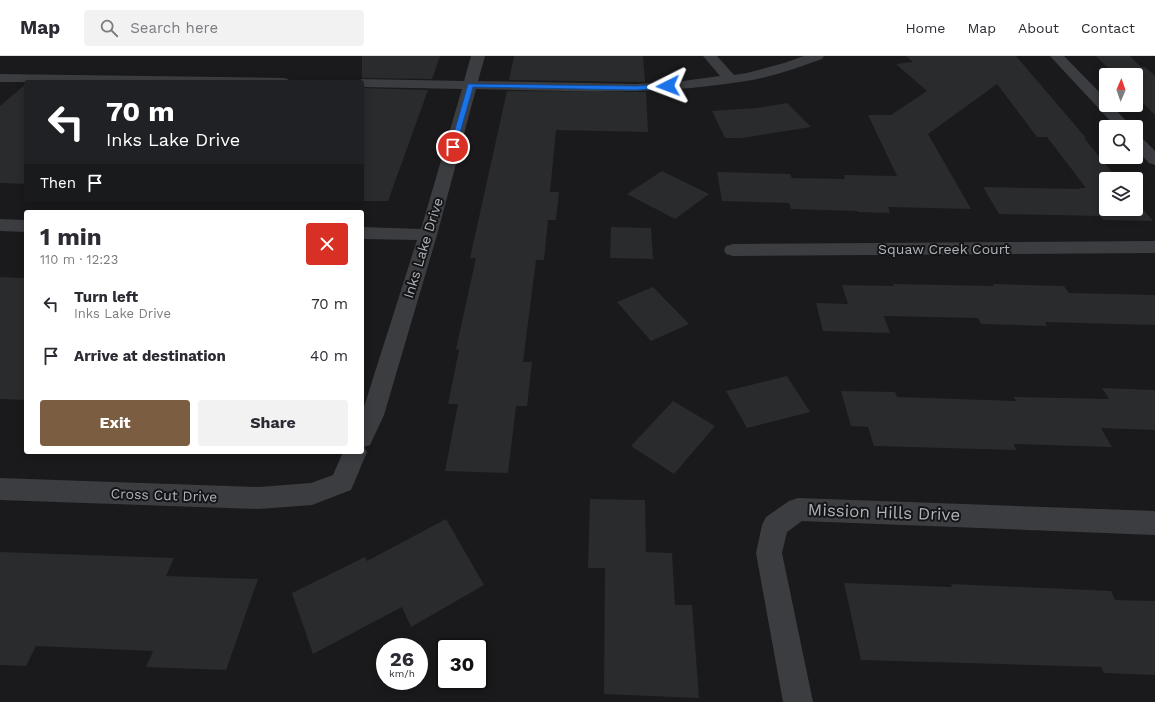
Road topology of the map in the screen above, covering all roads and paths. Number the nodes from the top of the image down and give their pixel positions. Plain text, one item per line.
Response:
1 (478, 56) edge
2 (710, 56) edge
3 (817, 56) edge
4 (1057, 56) edge
5 (0, 78) edge
6 (730, 79) junction
7 (141, 80) edge
8 (364, 83) edge
9 (470, 85) junction
10 (1117, 120) edge
11 (1143, 147) edge
12 (1155, 160) edge
13 (0, 225) edge
14 (24, 226) edge
15 (364, 233) edge
16 (428, 235) junction
17 (1155, 247) edge
18 (732, 250) dead end
19 (364, 434) edge
20 (354, 454) edge
21 (0, 489) edge
22 (1155, 523) edge
23 (798, 702) edge

1 - 9 street, Inks Lake Drive
2 - 6 street
3 - 6 street
4 - 10 street
5 - 7 street
6 - 9 street
8 - 9 street
9 - 16 street, Inks Lake Drive
11 - 12 street
13 - 14 street
15 - 16 street
16 - 19 street, Inks Lake Drive
17 - 18 street, Squaw Creek Court
20 - 21 street, Cross Cut Drive
22 - 23 street, Mission Hills Drive

